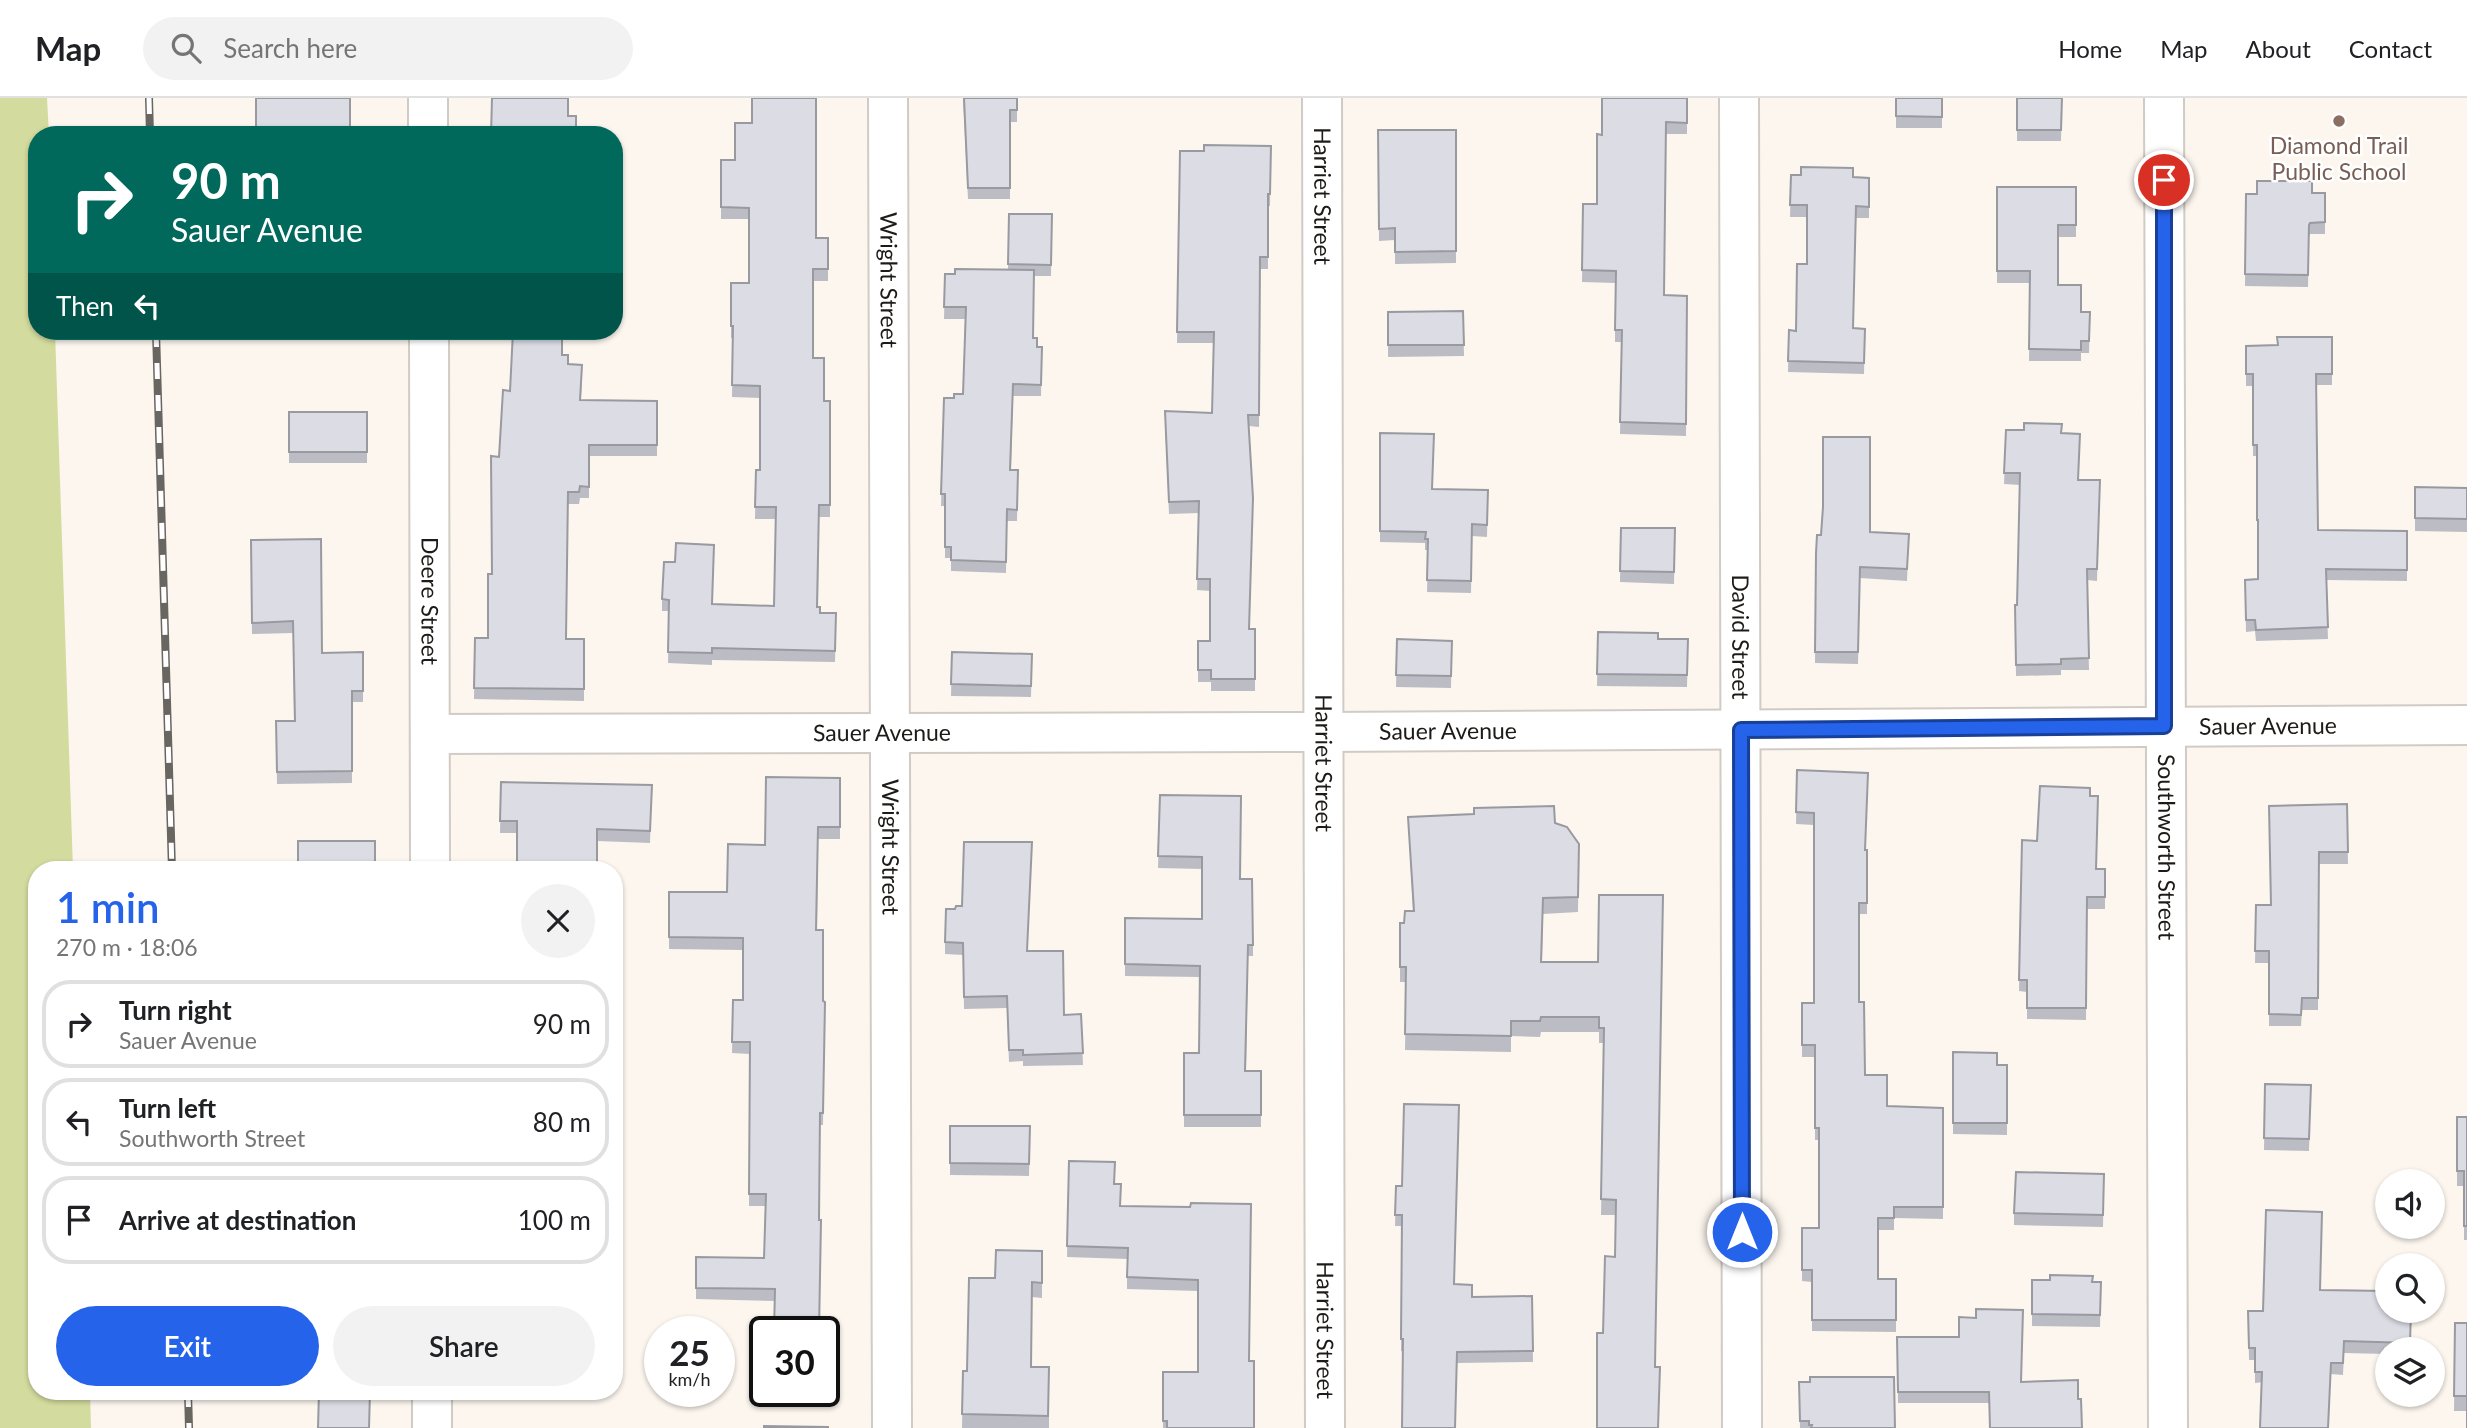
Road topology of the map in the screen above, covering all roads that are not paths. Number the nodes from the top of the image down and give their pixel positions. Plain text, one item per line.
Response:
1 (428, 98) edge
2 (888, 98) edge
3 (1322, 98) edge
4 (1739, 98) edge
5 (2164, 98) edge
6 (428, 126) edge
7 (429, 340) edge
8 (2467, 725) edge
9 (2164, 726) junction
10 (1741, 730) junction
11 (1323, 732) junction
12 (889, 733) junction
13 (430, 734) junction
14 (430, 861) edge
15 (432, 1400) edge
16 (432, 1428) edge
17 (892, 1428) edge
18 (1325, 1428) edge
19 (1742, 1428) edge
20 (2168, 1428) edge

1 - 6 street
2 - 12 street, Wright Street
3 - 11 street, Harriet Street
4 - 10 street, David Street
5 - 9 street, Southworth Street
7 - 13 street, Deere Street
8 - 9 street, Sauer Avenue
9 - 10 street, Sauer Avenue
9 - 20 street, Southworth Street
10 - 11 street, Sauer Avenue
10 - 19 street, David Street
11 - 12 street, Sauer Avenue
11 - 18 street, Harriet Street
12 - 13 street, Sauer Avenue
12 - 17 street, Wright Street
13 - 14 street, Deere Street
15 - 16 street

